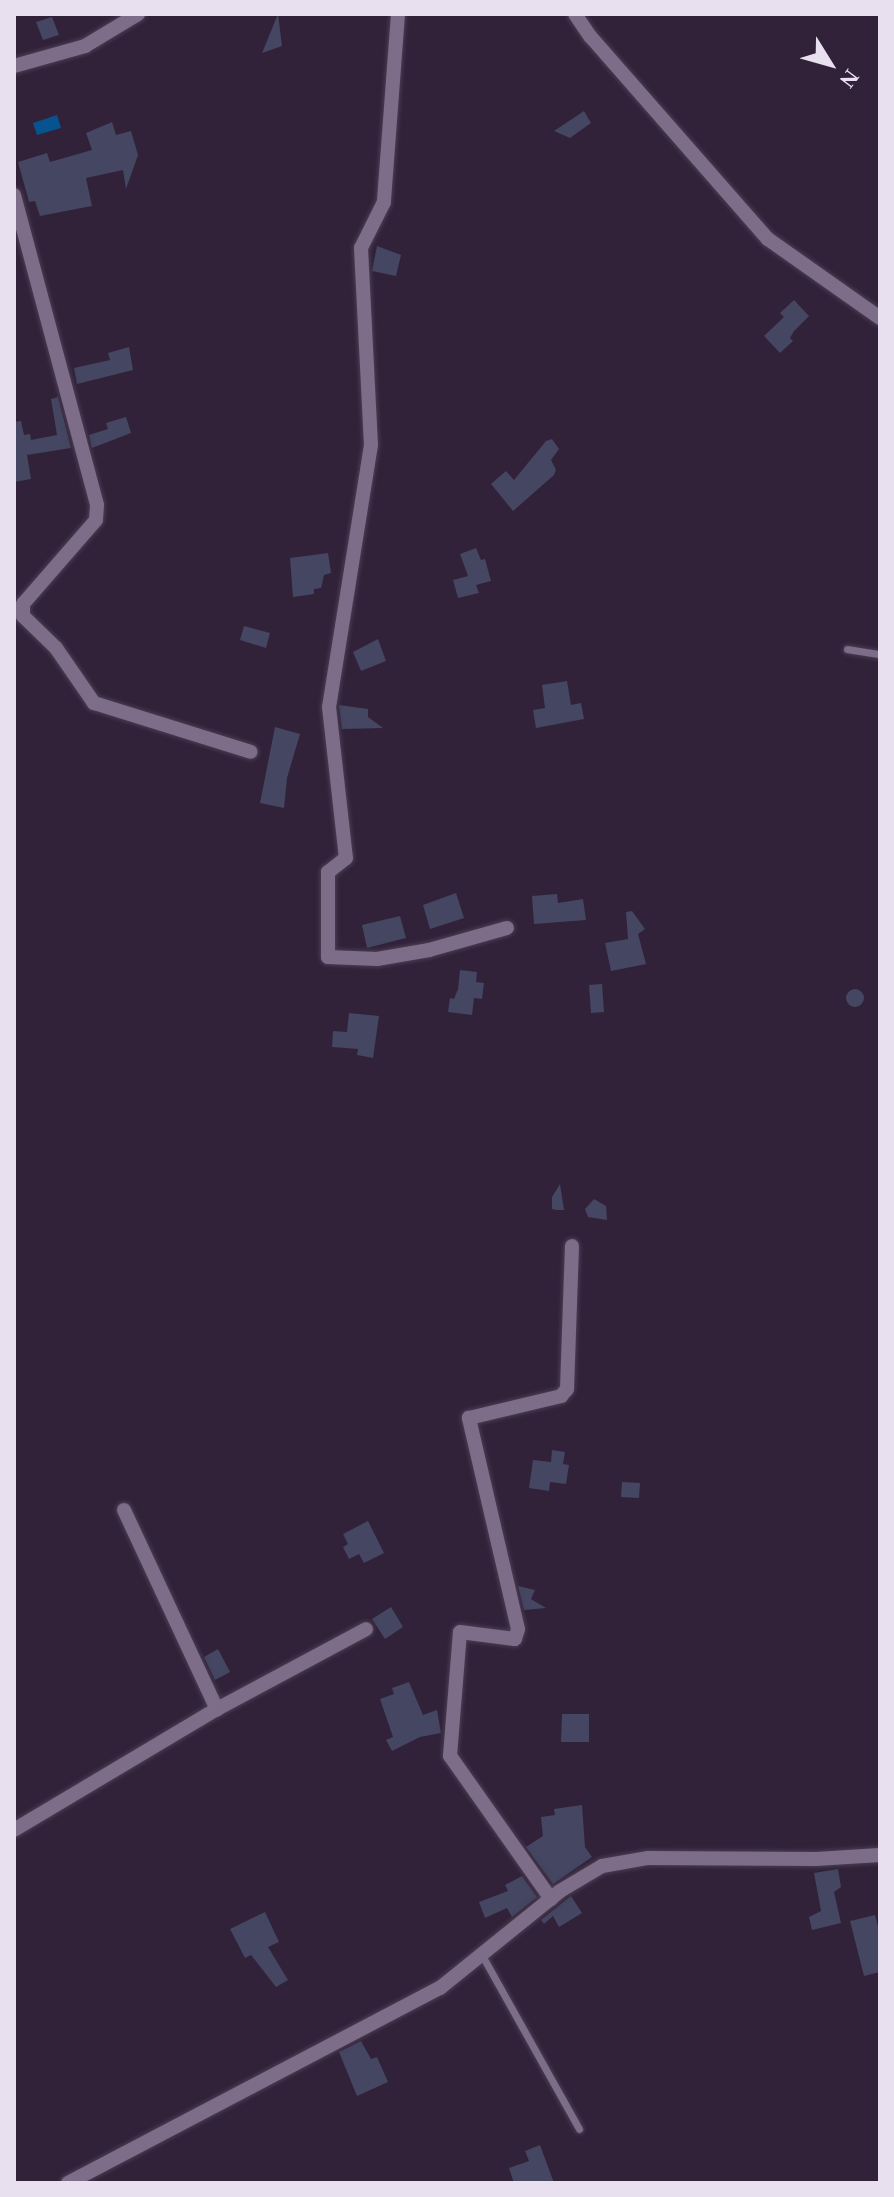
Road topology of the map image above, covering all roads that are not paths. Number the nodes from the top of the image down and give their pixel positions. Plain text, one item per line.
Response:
1 (138, 14) edge
2 (398, 14) edge
3 (575, 14) edge
4 (14, 66) edge
5 (14, 195) edge
6 (880, 318) edge
7 (847, 649) dead end
8 (880, 654) edge
9 (251, 752) dead end
10 (507, 928) dead end
11 (572, 1246) dead end
12 (124, 1510) dead end
13 (366, 1629) dead end
14 (217, 1709) junction
15 (14, 1830) edge
16 (880, 1855) edge
17 (551, 1899) junction
18 (483, 1957) junction
19 (579, 2129) dead end
20 (68, 2183) edge

1 - 4 street
2 - 10 street
3 - 6 street
5 - 9 street
7 - 8 lane
11 - 17 street
12 - 14 street
13 - 14 street
14 - 15 street
16 - 17 street
17 - 18 street
18 - 19 lane
18 - 20 street

